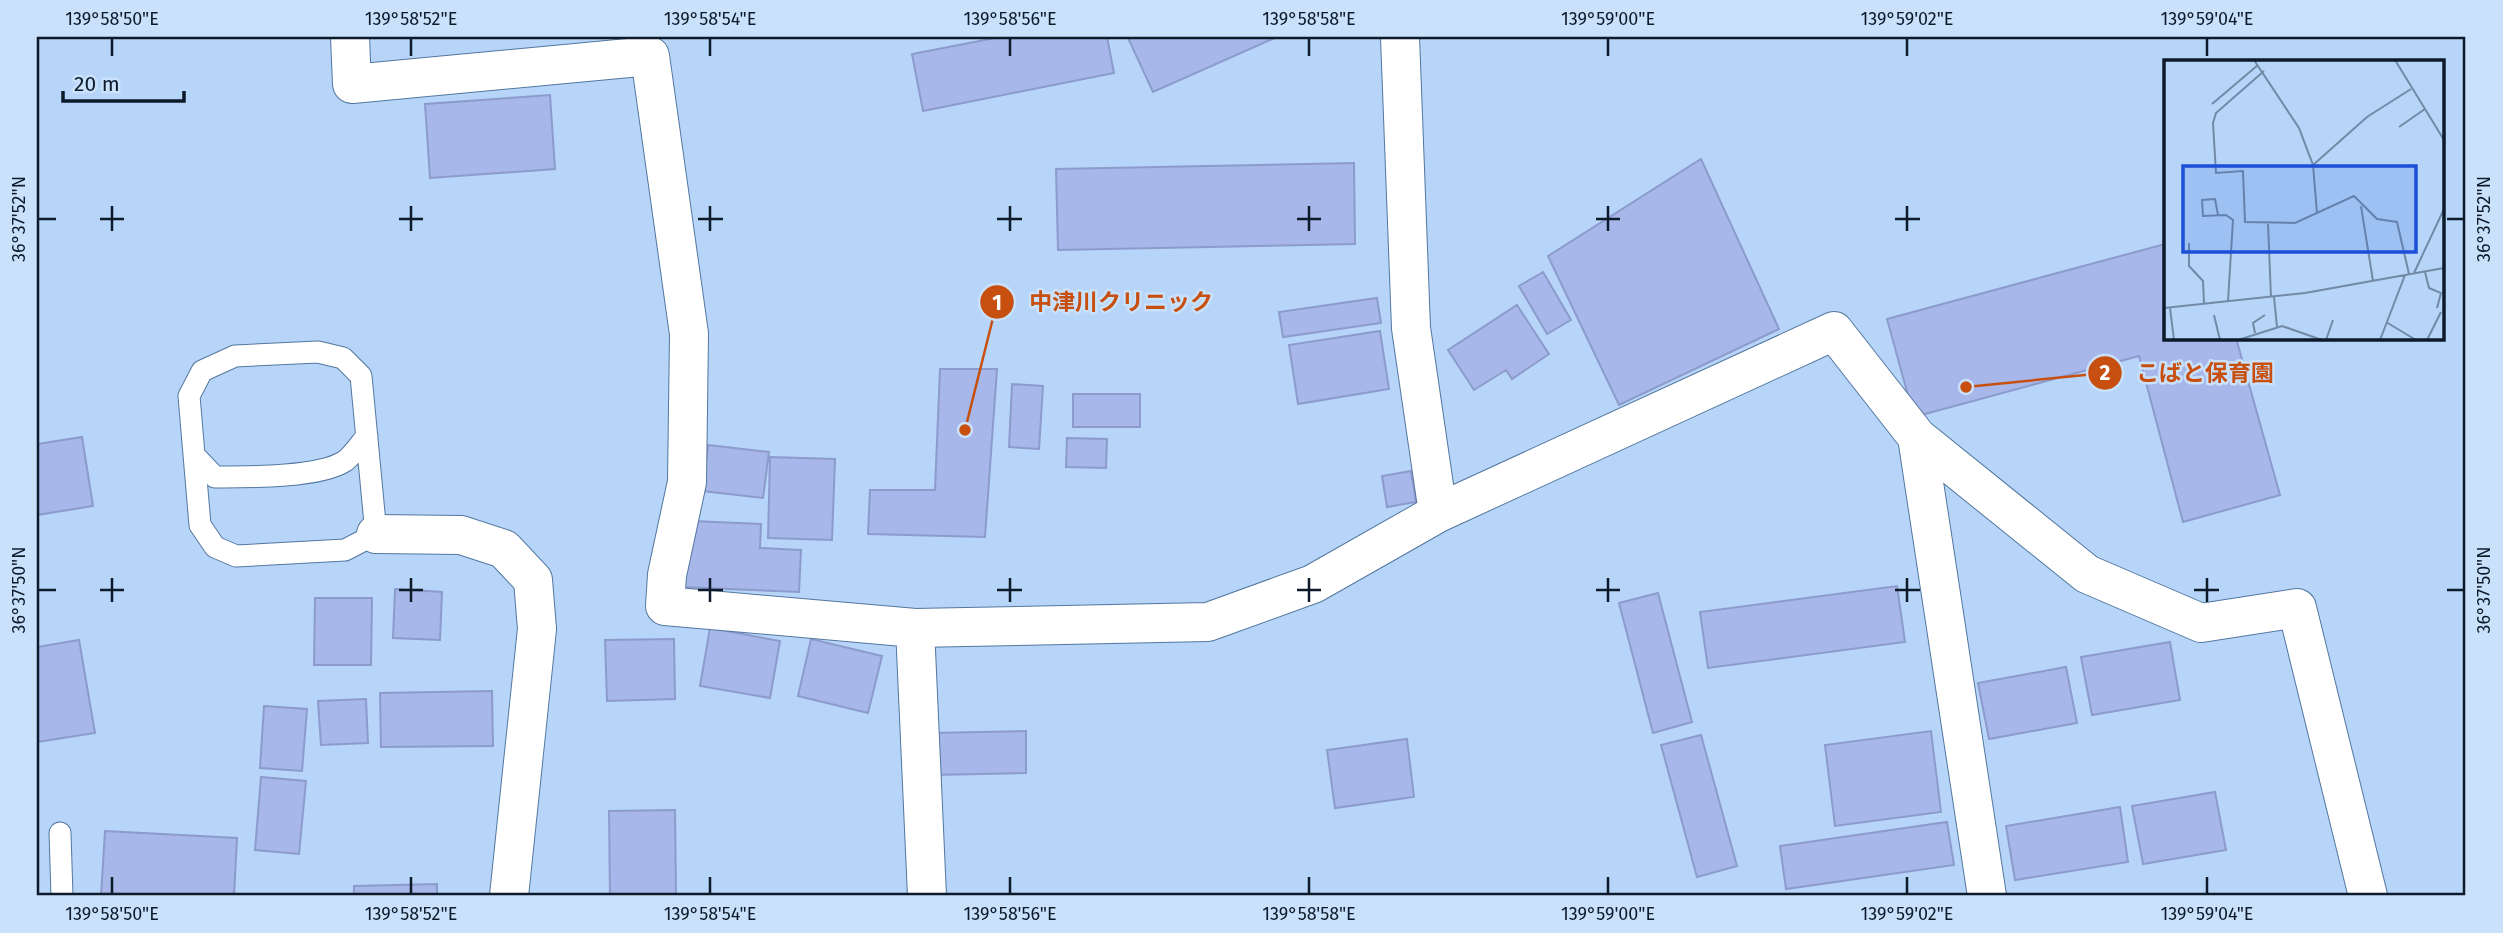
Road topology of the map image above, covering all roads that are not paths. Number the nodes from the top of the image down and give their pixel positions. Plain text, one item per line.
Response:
1 (350, 37) edge
2 (1400, 37) edge
3 (367, 436) junction
4 (1917, 437) junction
5 (194, 455) junction
6 (1438, 513) junction
7 (376, 534) junction
8 (915, 628) junction
9 (61, 833) dead end
10 (62, 896) edge
11 (509, 896) edge
12 (927, 896) edge
13 (1987, 896) edge
14 (2368, 896) edge

1 - 8 street
2 - 6 street
3 - 5 lane
3 - 5 lane
3 - 7 lane
4 - 6 street
4 - 13 street
4 - 14 street
5 - 7 lane
6 - 8 street
7 - 11 street
8 - 12 street
9 - 10 lane

